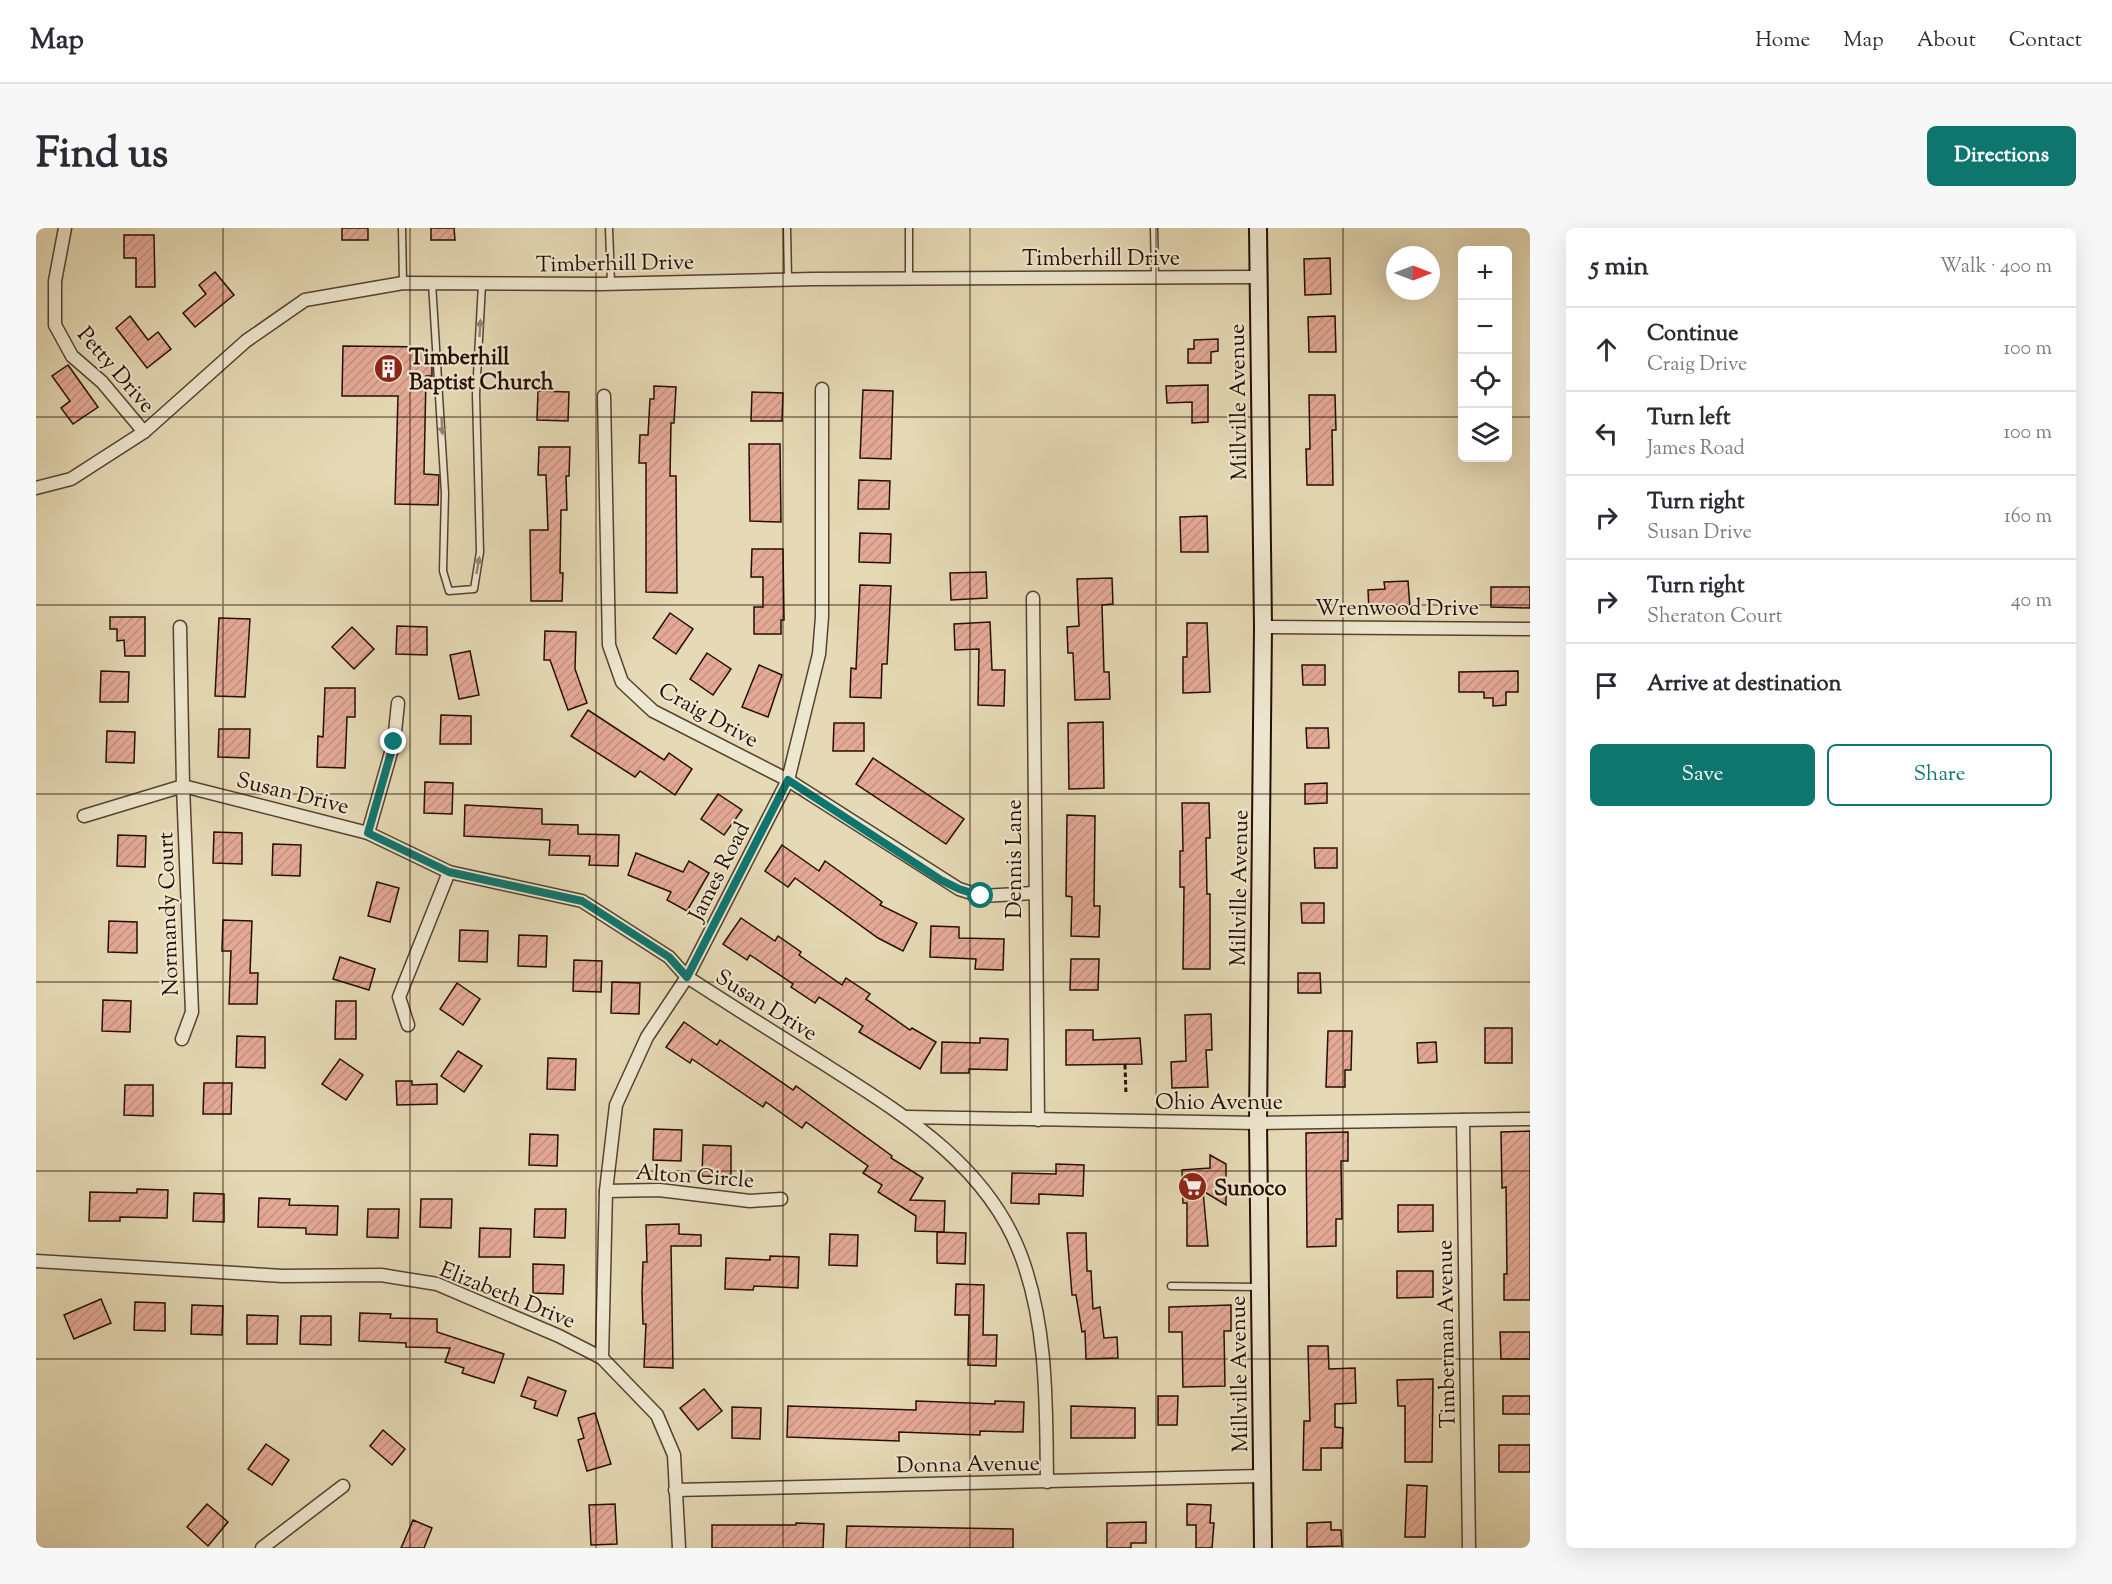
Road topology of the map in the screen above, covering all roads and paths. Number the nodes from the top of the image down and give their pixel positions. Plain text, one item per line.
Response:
1 (65, 228) edge
2 (402, 228) edge
3 (610, 228) edge
4 (787, 228) edge
5 (909, 228) edge
6 (1154, 228) edge
7 (1258, 228) edge
8 (1258, 277) junction
9 (1155, 278) junction
10 (909, 279) junction
11 (788, 280) junction
12 (403, 283) junction
13 (432, 283) junction
14 (482, 284) junction
15 (611, 284) junction
16 (822, 388) dead end
17 (604, 396) dead end
18 (144, 432) junction
19 (36, 488) edge
20 (1033, 598) dead end
21 (180, 627) dead end
22 (1263, 627) junction
23 (1530, 629) edge
24 (398, 703) dead end
25 (788, 780) junction
26 (183, 786) junction
27 (84, 816) dead end
28 (368, 833) junction
29 (449, 872) junction
30 (1034, 893) junction
31 (687, 977) junction
32 (408, 1025) dead end
33 (182, 1039) dead end
34 (1125, 1065) dead end
35 (1126, 1095) dead end
36 (907, 1117) junction
37 (1530, 1119) edge
38 (1038, 1120) junction
39 (1463, 1120) junction
40 (1258, 1123) junction
41 (606, 1191) junction
42 (781, 1199) dead end
43 (36, 1261) edge
44 (1170, 1286) dead end
45 (1260, 1287) junction
46 (602, 1358) junction
47 (1262, 1476) junction
48 (1047, 1482) junction
49 (343, 1486) dead end
50 (675, 1490) junction
51 (262, 1548) edge
52 (679, 1548) edge
53 (1263, 1548) edge
54 (1469, 1548) edge

1 - 18 street, Petty Drive
2 - 12 lane
3 - 15 lane
4 - 11 lane
5 - 10 lane
6 - 9 lane
7 - 8 main road, Millville Avenue
8 - 9 street, Timberhill Drive
8 - 22 main road, Millville Avenue
9 - 10 street, Timberhill Drive
10 - 11 street, Timberhill Drive
11 - 15 street, Timberhill Drive
12 - 13 street, Timberhill Drive
12 - 18 street, Timberhill Drive
13 - 14 street, Timberhill Drive
13 -> 14 lane
14 - 15 street, Timberhill Drive
16 - 25 street, James Road
17 - 25 street, Craig Drive
18 - 19 street, Timberhill Drive
20 - 30 street, Dennis Lane
21 - 26 street, Normandy Court
22 - 23 street, Wrenwood Drive
22 - 40 main road, Millville Avenue
24 - 28 street
25 - 30 street, Craig Drive
25 - 31 street, James Road
26 - 27 street
26 - 28 street, Susan Drive
26 - 33 street, Normandy Court
28 - 29 street, Susan Drive
29 - 31 street, Susan Drive
29 - 32 street
30 - 38 street, Dennis Lane
31 - 36 street, Susan Drive
31 - 41 street, James Road
34 - 35 path
36 - 38 street, Ohio Avenue
36 - 48 street, Susan Drive
37 - 39 street, Ohio Avenue
38 - 40 street, Ohio Avenue
39 - 40 street, Ohio Avenue
39 - 54 street, Timberman Avenue
40 - 45 main road, Millville Avenue
41 - 42 street, Alton Circle
41 - 46 street, James Road
43 - 46 street, Elizabeth Drive
44 - 45 lane
45 - 47 main road, Millville Avenue
46 - 50 street, Elizabeth Drive
47 - 48 street, Donna Avenue
47 - 53 main road, Millville Avenue
48 - 50 street, Donna Avenue
49 - 51 street
50 - 52 street, Elizabeth Drive

